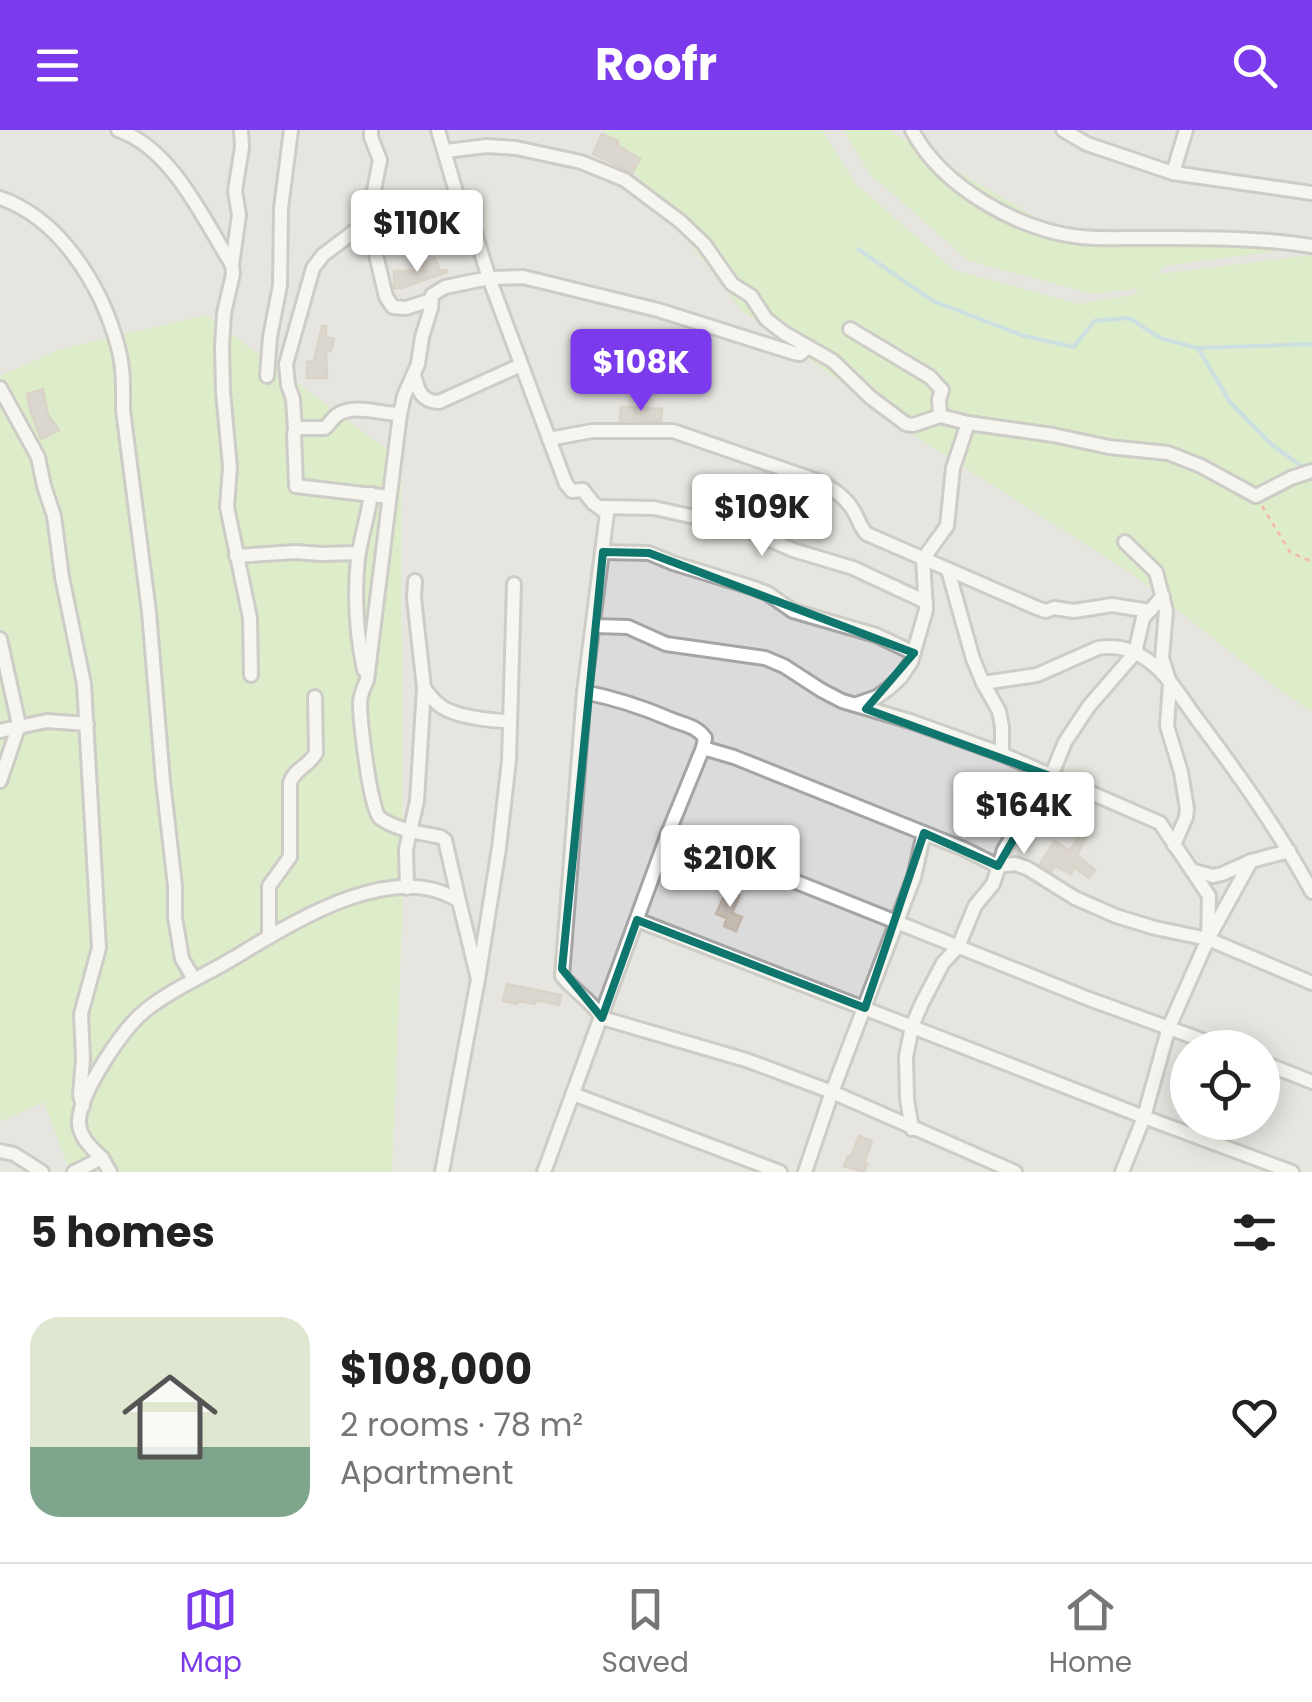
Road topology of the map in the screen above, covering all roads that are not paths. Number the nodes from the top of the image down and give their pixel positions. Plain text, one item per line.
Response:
1 (118, 130) edge
2 (241, 130) edge
3 (291, 130) edge
4 (371, 130) edge
5 (438, 130) edge
6 (912, 130) edge
7 (1063, 130) edge
8 (1186, 130) edge
9 (446, 152) junction
10 (1173, 173) junction
11 (1312, 193) edge
12 (0, 198) edge
13 (368, 221) junction
14 (1312, 246) edge
15 (232, 266) junction
16 (489, 278) junction
17 (431, 300) junction
18 (850, 328) dead end
19 (808, 347) junction
20 (521, 365) junction
21 (414, 375) junction
22 (267, 376) dead end
23 (0, 388) edge
24 (400, 414) junction
25 (940, 416) junction
26 (968, 423) junction
27 (295, 430) junction
28 (549, 438) junction
29 (1312, 471) edge
30 (371, 494) junction
31 (389, 498) junction
32 (599, 507) junction
33 (1125, 542) dead end
34 (603, 552) junction
35 (359, 553) junction
36 (236, 556) junction
37 (923, 559) junction
38 (948, 570) junction
39 (415, 581) dead end
40 (514, 584) dead end
41 (1163, 596) junction
42 (926, 602) junction
43 (1150, 611) junction
44 (594, 626) junction
45 (0, 640) edge
46 (914, 653) junction
47 (1135, 653) junction
48 (2, 656) edge
49 (251, 675) dead end
50 (366, 680) junction
51 (1170, 682) junction
52 (983, 683) junction
53 (424, 688) junction
54 (584, 692) junction
55 (315, 697) dead end
56 (855, 705) junction
57 (510, 721) junction
58 (87, 724) junction
59 (19, 725) junction
60 (0, 731) edge
61 (703, 748) junction
62 (1002, 754) junction
63 (1050, 776) junction
64 (0, 781) edge
65 (410, 829) junction
66 (669, 830) junction
67 (924, 834) junction
68 (1174, 845) junction
69 (1290, 851) junction
70 (1252, 861) junction
71 (998, 866) junction
72 (1194, 871) junction
73 (406, 888) junction
74 (1312, 892) edge
75 (459, 901) junction
76 (637, 920) junction
77 (896, 922) junction
78 (269, 936) junction
79 (1208, 939) junction
80 (958, 947) junction
81 (194, 979) junction
82 (478, 979) junction
83 (1312, 982) edge
84 (865, 1008) junction
85 (602, 1018) junction
86 (912, 1026) junction
87 (1169, 1028) junction
88 (1174, 1030) edge
89 (1280, 1069) edge
90 (1312, 1082) edge
91 (832, 1092) junction
92 (573, 1094) junction
93 (83, 1106) junction
94 (1144, 1118) junction
95 (912, 1128) junction
96 (0, 1151) edge
97 (102, 1158) junction
98 (42, 1172) edge
99 (74, 1172) edge
100 (110, 1172) edge
101 (442, 1172) edge
102 (544, 1172) edge
103 (780, 1172) edge
104 (805, 1172) edge
105 (1015, 1172) edge
106 (1122, 1172) edge
107 (1292, 1172) edge

1 - 15 street
2 - 15 street
3 - 22 street
4 - 13 street
5 - 9 street
6 - 14 street
7 - 10 street
8 - 10 street
9 - 16 street
9 - 19 street
10 - 11 street
12 - 81 street
13 - 17 street
13 - 27 street
15 - 36 street
16 - 17 street
16 - 19 street
16 - 20 street
17 - 21 street
18 - 25 street
19 - 25 street
20 - 21 street
20 - 28 street
21 - 24 street
23 - 58 street
24 - 27 street
24 - 31 street
25 - 26 street
26 - 29 street
26 - 37 street
27 - 30 street
28 - 32 street
28 - 37 street
30 - 31 street
30 - 35 street
31 - 50 street
32 - 34 street
32 - 42 street
33 - 41 street
34 - 44 street
34 - 46 street
35 - 36 street
35 - 50 street
36 - 49 street
37 - 38 street
37 - 42 street
38 - 43 street
38 - 52 street
39 - 53 street
40 - 57 street
41 - 43 street
41 - 51 street
42 - 46 street
43 - 47 street
44 - 54 street
44 - 56 street
45 - 48 street
46 - 56 street
47 - 51 street
47 - 52 street
47 - 63 street
48 - 59 street
50 - 65 street
51 - 68 street
51 - 69 street
52 - 62 street
53 - 57 street
53 - 65 street
54 - 61 street
54 - 85 street
55 - 78 street
56 - 62 street
57 - 82 street
58 - 59 street
58 - 93 street
59 - 60 street
59 - 64 street
61 - 66 street
61 - 67 street
62 - 63 street
63 - 68 street
63 - 71 street
65 - 73 street
65 - 75 street
66 - 76 street
66 - 77 street
67 - 71 street
67 - 77 street
68 - 72 street
69 - 70 street
69 - 74 street
70 - 72 street
70 - 79 street
71 - 79 street
71 - 80 street
72 - 79 street
73 - 75 street
73 - 78 street
75 - 82 street
76 - 84 street
76 - 85 street
77 - 80 street
77 - 84 street
78 - 81 street
79 - 83 street
79 - 87 street
80 - 86 street
80 - 87 street
81 - 93 street
82 - 101 street
84 - 86 street
84 - 91 street
85 - 91 street
85 - 92 street
86 - 94 street
86 - 95 street
87 - 88 street
87 - 94 street
89 - 90 street
91 - 95 street
91 - 104 street
92 - 102 street
92 - 103 street
93 - 97 street
94 - 106 street
94 - 107 street
95 - 105 street
96 - 98 street
97 - 99 street
97 - 100 street

